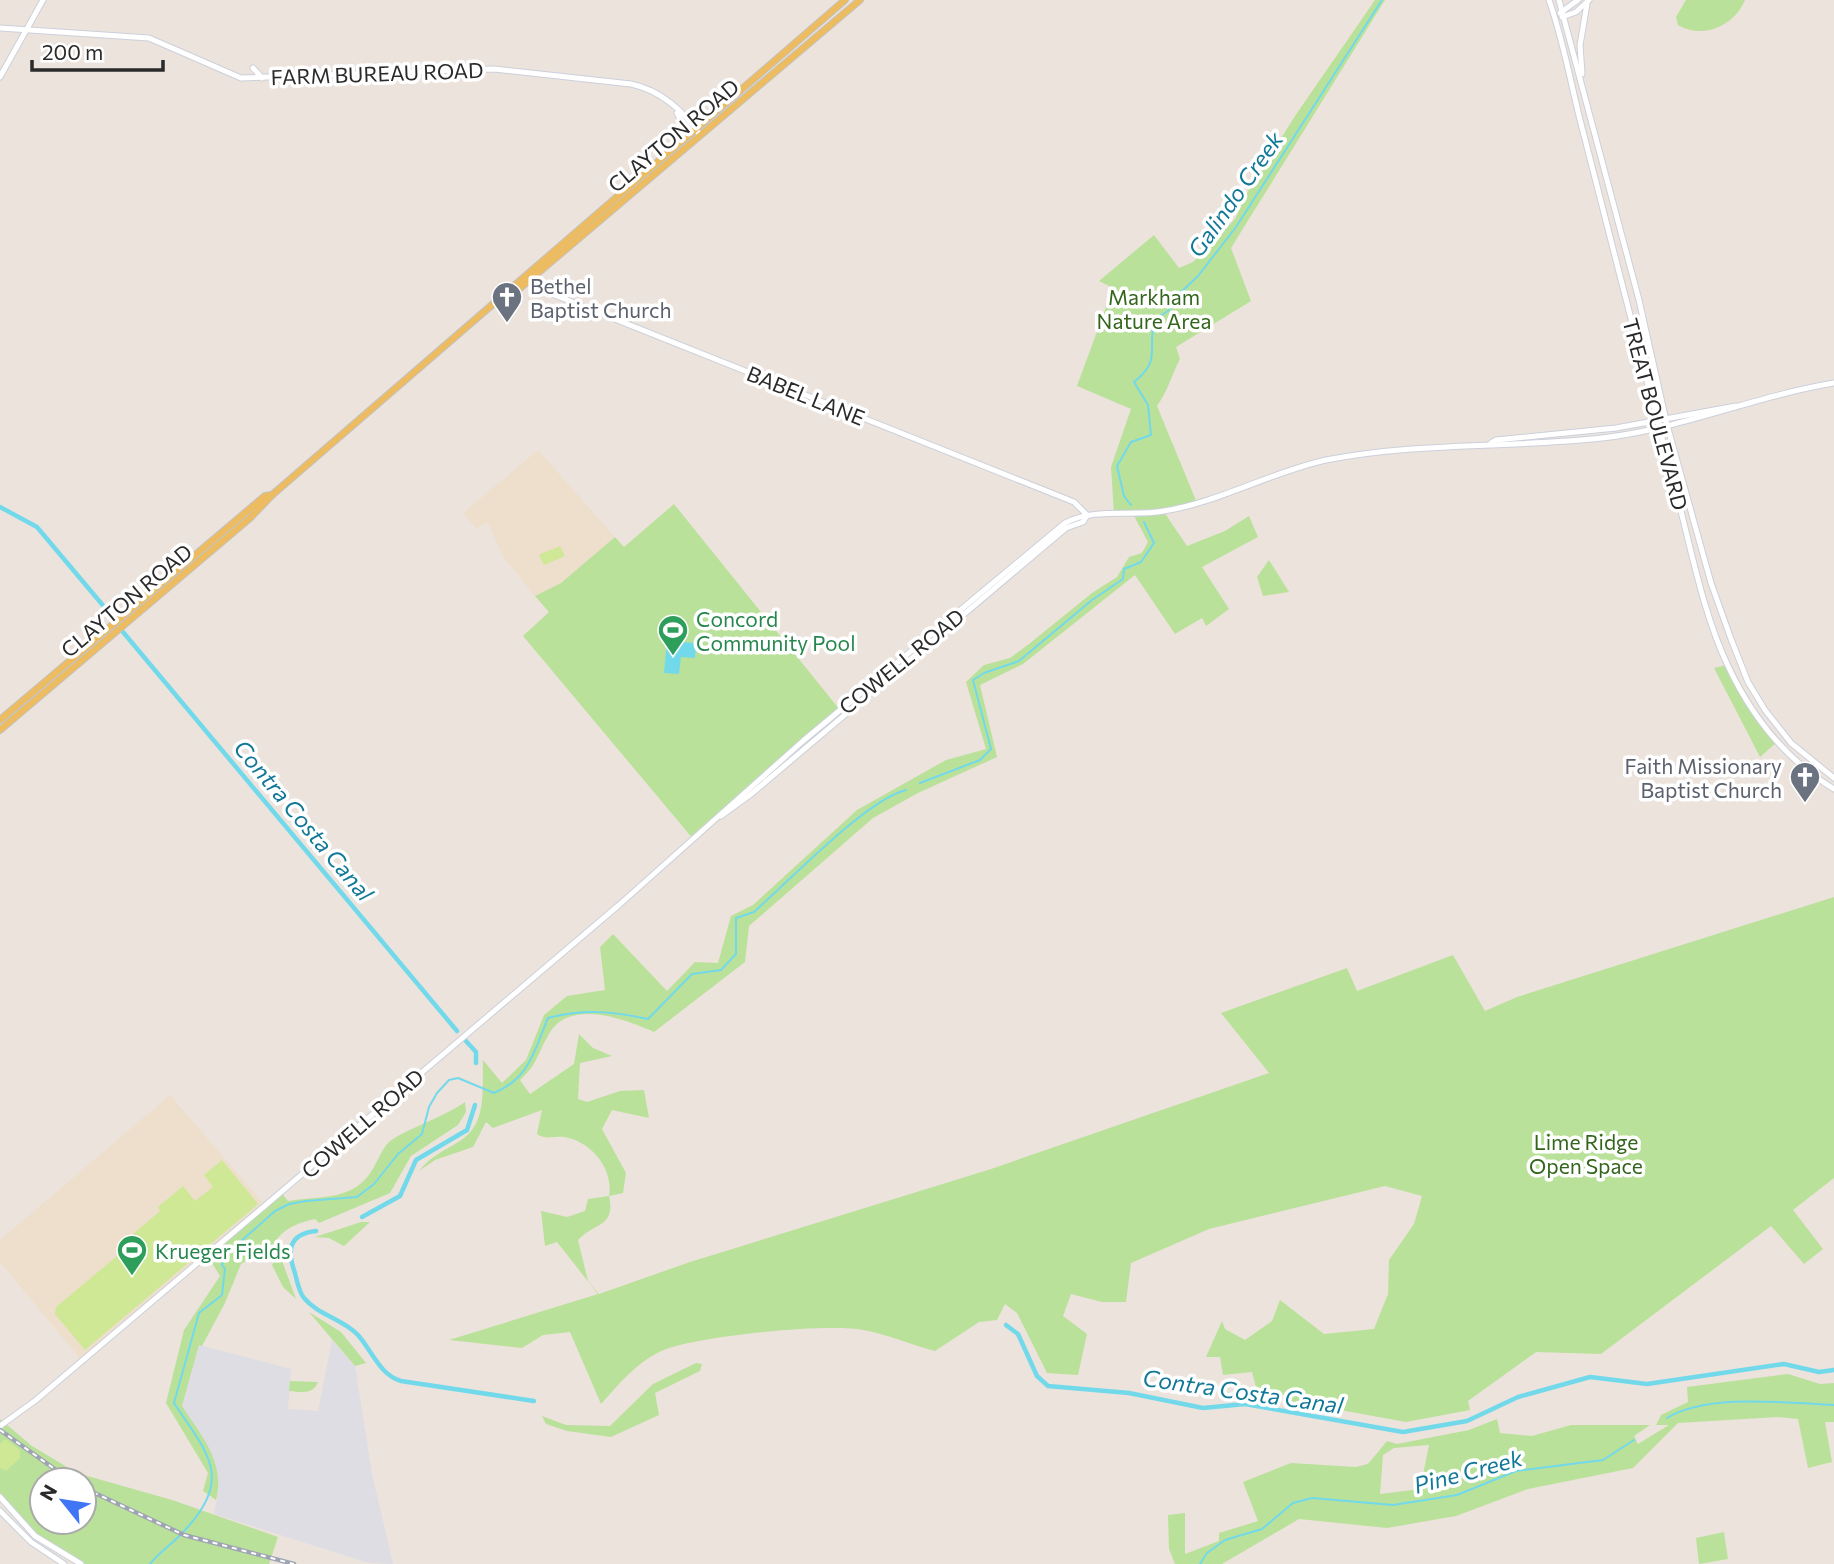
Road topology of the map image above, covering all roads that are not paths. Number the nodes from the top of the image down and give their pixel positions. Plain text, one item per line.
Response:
1 (43, 0) edge
2 (845, 0) edge
3 (860, 0) edge
4 (1549, 0) edge
5 (1559, 0) edge
6 (1578, 0) edge
7 (1588, 2) edge
8 (1564, 14) junction
9 (1555, 17) junction
10 (0, 28) edge
11 (27, 29) junction
12 (253, 68) dead end
13 (0, 77) edge
14 (265, 78) junction
15 (1584, 98) junction
16 (672, 105) junction
17 (695, 127) junction
18 (700, 135) junction
19 (677, 142) junction
20 (526, 279) junction
21 (1834, 383) edge
22 (1741, 405) junction
23 (1666, 418) junction
24 (1658, 423) junction
25 (1667, 425) junction
26 (272, 495) junction
27 (1087, 515) junction
28 (0, 720) edge
29 (0, 730) edge
30 (1834, 778) edge
31 (1834, 786) edge
32 (0, 1426) edge
33 (0, 1497) edge
34 (0, 1511) edge
35 (64, 1564) edge
36 (81, 1564) edge

1 - 11 street
2 - 17 main road, CLAYTON ROAD
3 - 18 main road, CLAYTON ROAD
4 - 9 street, TREAT BOULEVARD
5 - 8 street, TREAT BOULEVARD
6 - 8 street
7 - 8 street
7 - 15 street
8 - 9 street
8 - 15 street, TREAT BOULEVARD
9 - 24 street, TREAT BOULEVARD
10 - 11 street, FARM BUREAU ROAD
11 - 13 street
11 - 14 street, FARM BUREAU ROAD
12 - 14 street
14 - 16 street, FARM BUREAU ROAD
15 - 23 street, TREAT BOULEVARD
16 - 17 street, FARM BUREAU ROAD
16 - 19 street
17 - 18 street, FARM BUREAU ROAD
17 - 19 main road, CLAYTON ROAD
18 - 20 main road, CLAYTON ROAD
19 - 20 main road, CLAYTON ROAD
20 - 26 main road, CLAYTON ROAD
20 - 27 street, BABEL LANE
21 - 22 street
22 - 23 street
22 - 25 street
23 - 24 street
23 - 25 street, TREAT BOULEVARD
24 - 25 street
24 - 27 street
24 - 31 street, TREAT BOULEVARD
25 - 30 street, TREAT BOULEVARD
26 - 28 main road, CLAYTON ROAD
26 - 29 main road, CLAYTON ROAD
27 - 32 street, COWELL ROAD
33 - 36 street
34 - 35 street

